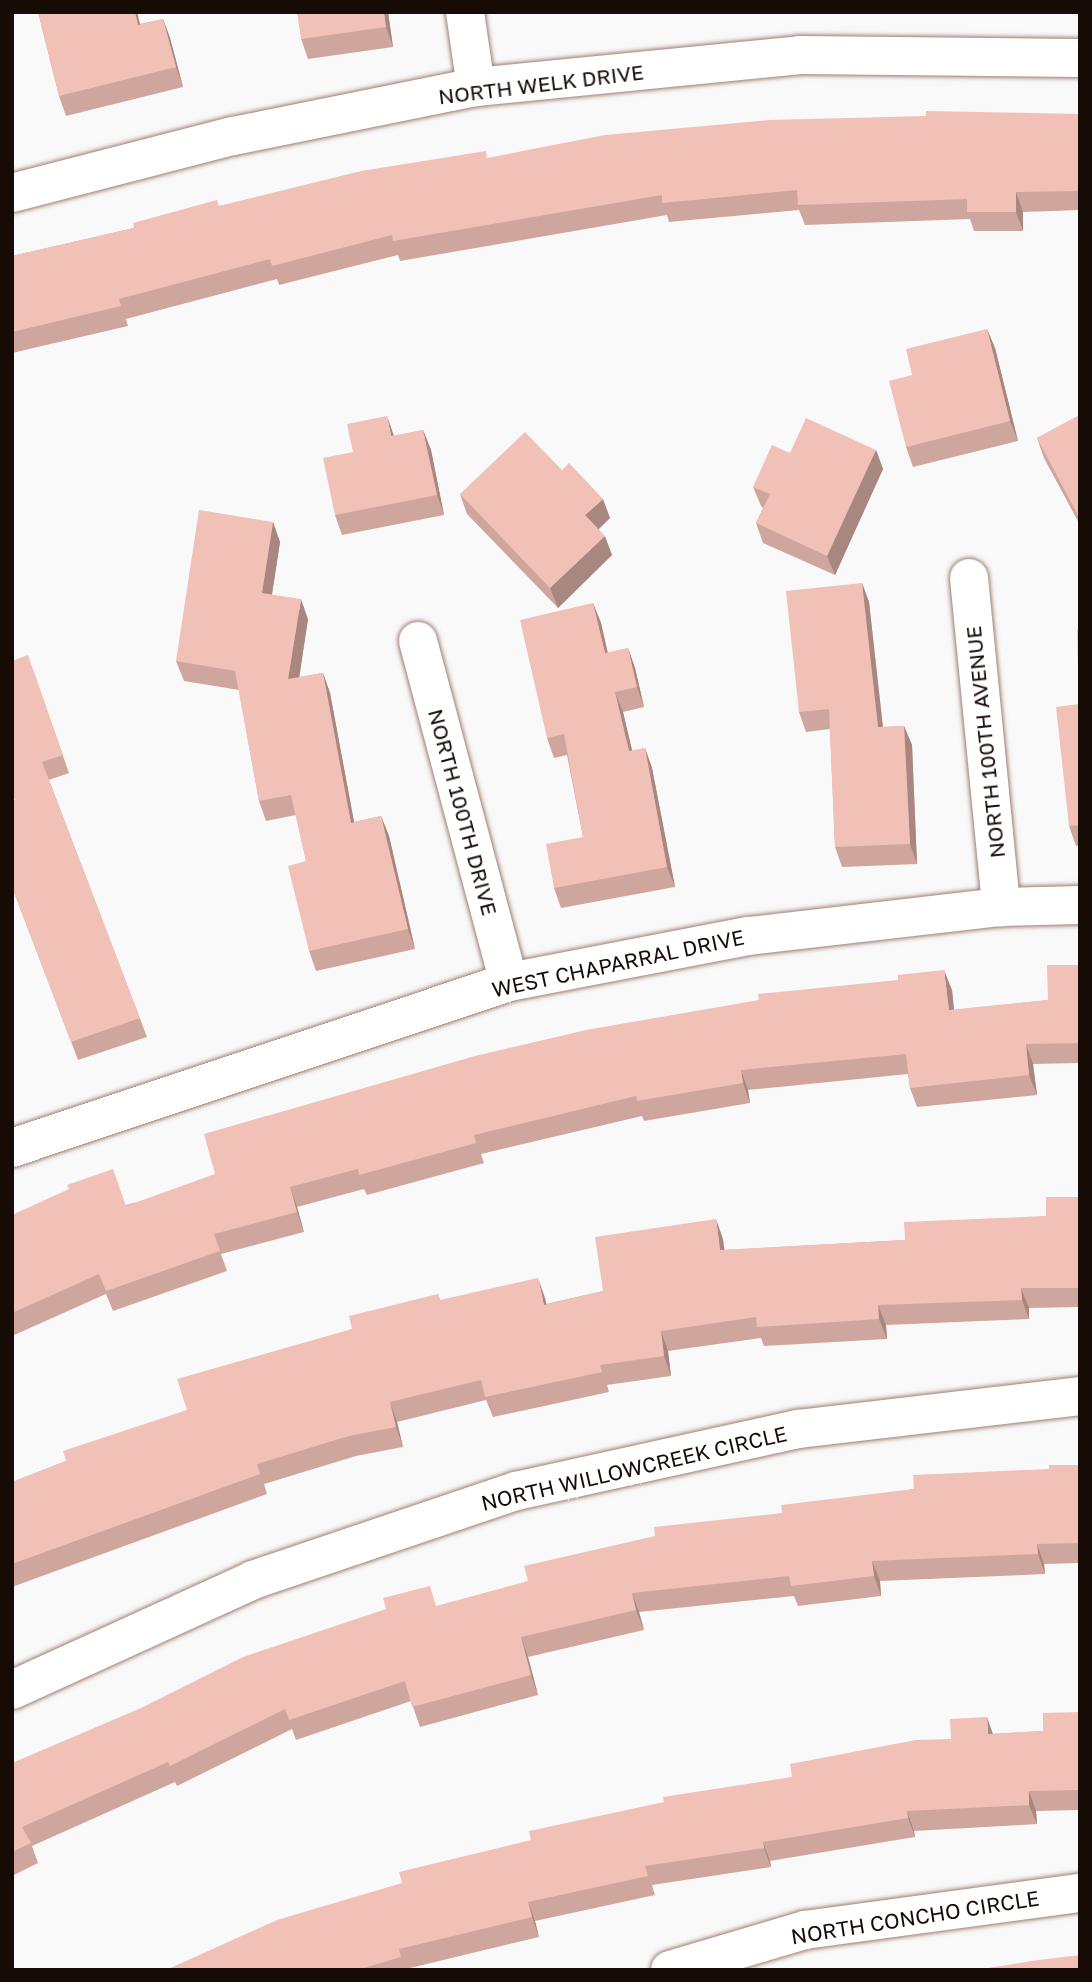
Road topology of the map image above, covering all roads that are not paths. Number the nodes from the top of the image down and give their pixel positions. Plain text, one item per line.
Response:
1 (465, 12) edge
2 (1080, 58) edge
3 (476, 87) junction
4 (13, 190) edge
5 (969, 578) dead end
6 (418, 641) dead end
7 (1080, 905) edge
8 (1001, 907) junction
9 (509, 982) junction
10 (15, 1137) edge
11 (1080, 1396) edge
12 (12, 1690) edge
13 (1080, 1893) edge
14 (670, 1970) edge

1 - 3 street
2 - 3 street, NORTH WELK DRIVE
3 - 4 street, NORTH WELK DRIVE
5 - 8 street, NORTH 100TH AVENUE
6 - 9 street, NORTH 100TH DRIVE
7 - 8 street, WEST CHAPARRAL DRIVE
8 - 9 street, WEST CHAPARRAL DRIVE
9 - 10 street, WEST CHAPARRAL DRIVE
11 - 12 street, NORTH WILLOWCREEK CIRCLE
13 - 14 street, NORTH CONCHO CIRCLE

